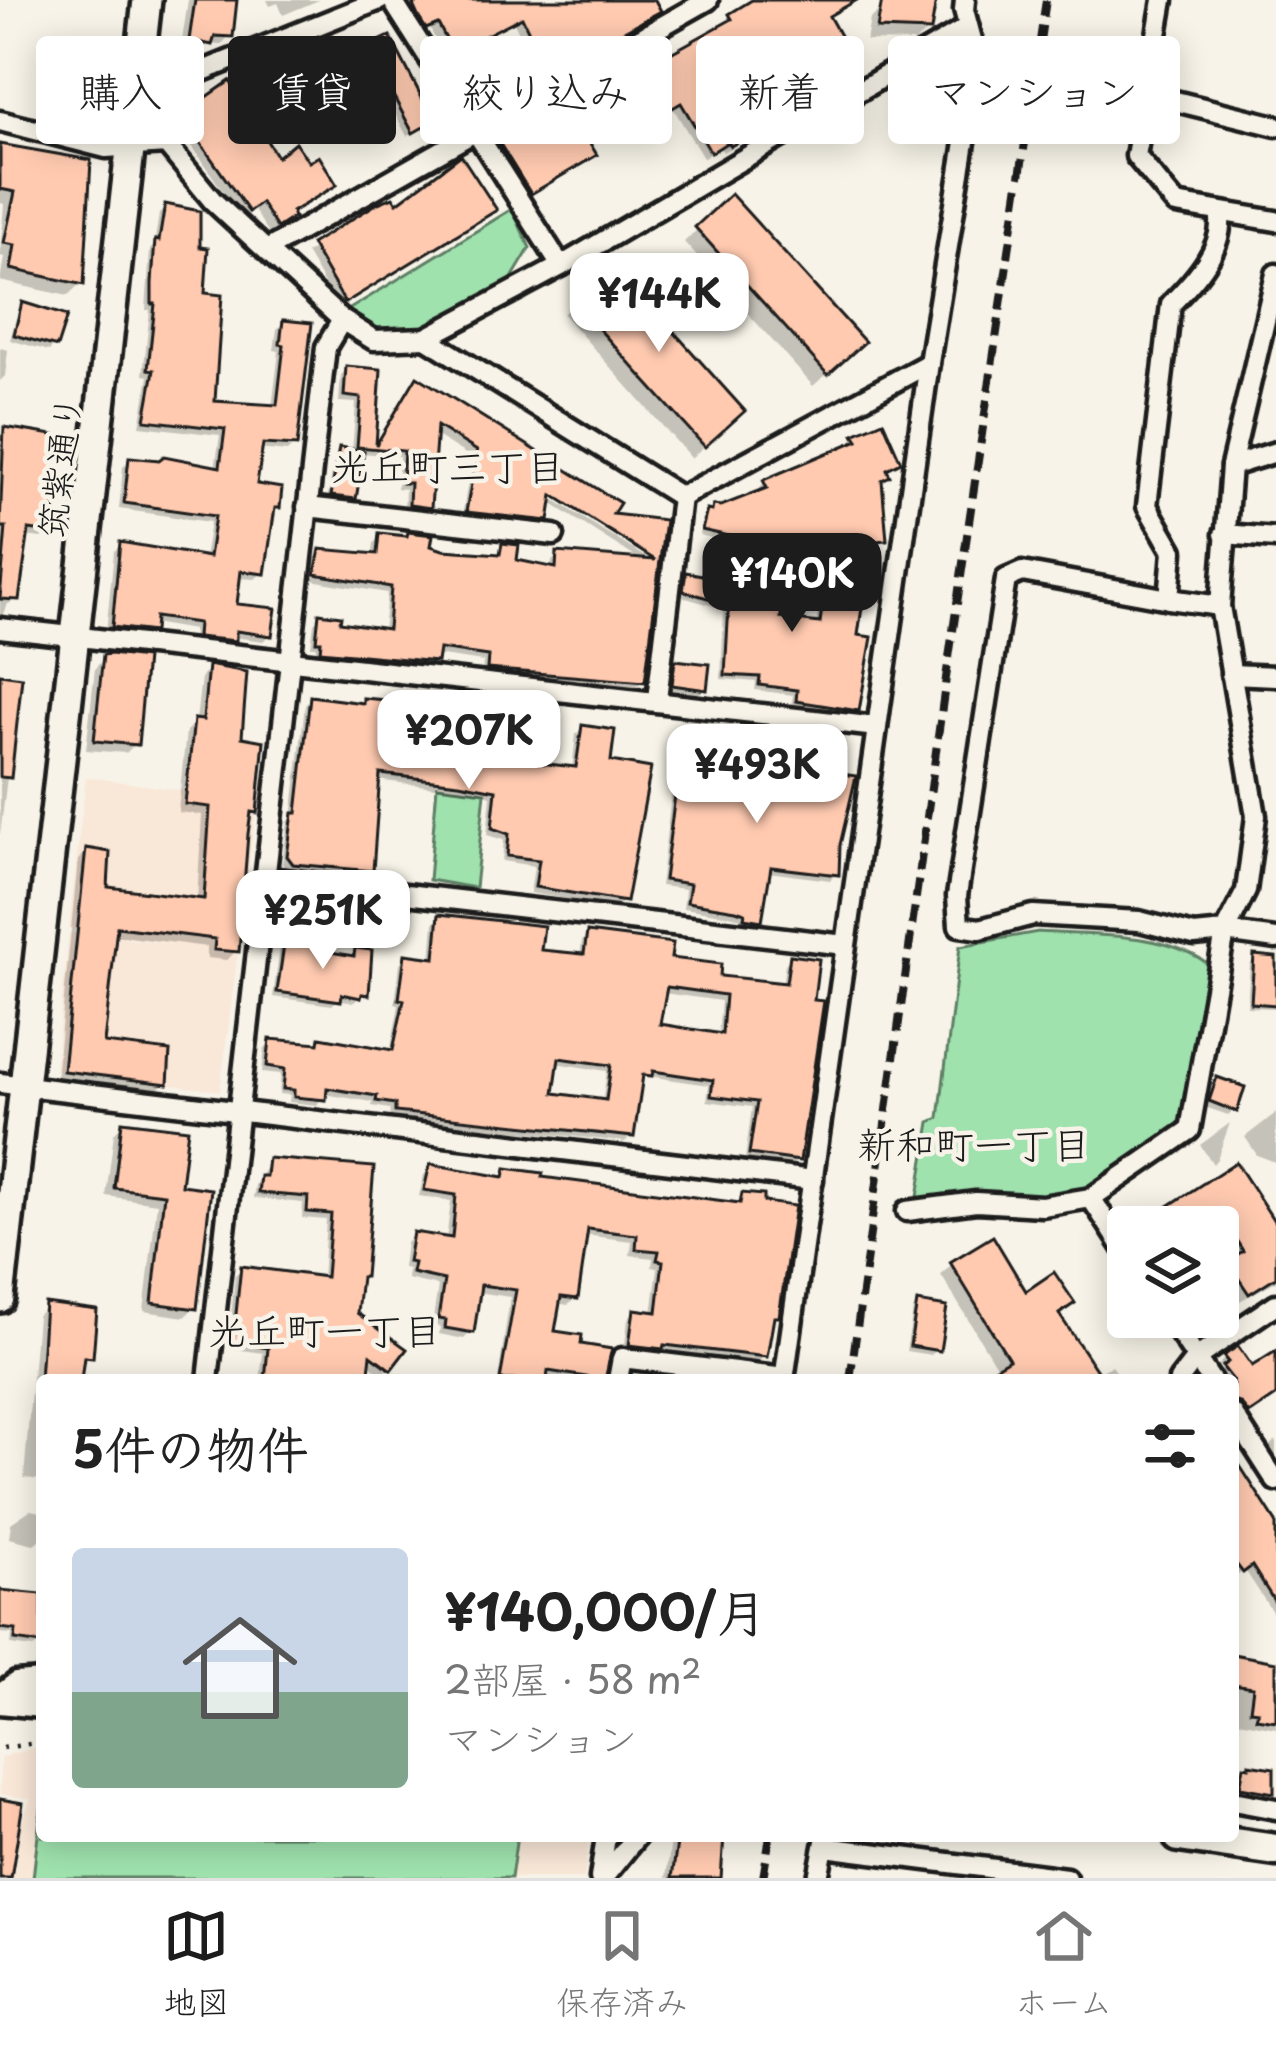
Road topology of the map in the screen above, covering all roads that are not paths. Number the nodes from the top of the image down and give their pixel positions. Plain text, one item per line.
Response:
1 (147, 0) edge
2 (380, 0) edge
3 (392, 0) edge
4 (708, 0) edge
5 (965, 0) edge
6 (1163, 0) edge
7 (968, 27) junction
8 (144, 36) edge
9 (644, 36) edge
10 (1157, 36) edge
11 (420, 44) edge
12 (204, 71) edge
13 (1180, 102) edge
14 (0, 121) edge
15 (1276, 126) edge
16 (133, 144) edge
17 (452, 144) edge
18 (483, 144) edge
19 (1138, 144) edge
20 (133, 148) junction
21 (1219, 212) junction
22 (1276, 221) edge
23 (268, 249) junction
24 (561, 266) junction
25 (1276, 274) edge
26 (342, 320) junction
27 (426, 338) junction
28 (929, 363) junction
29 (1276, 452) edge
30 (1232, 466) junction
31 (681, 497) junction
32 (307, 507) junction
33 (1224, 534) junction
34 (554, 535) dead end
35 (1276, 538) edge
36 (1169, 599) junction
37 (1220, 606) junction
38 (0, 628) edge
39 (74, 637) junction
40 (292, 661) junction
41 (1231, 674) junction
42 (1276, 676) edge
43 (657, 699) junction
44 (877, 727) junction
45 (1266, 817) edge
46 (268, 878) junction
47 (1225, 932) junction
48 (1276, 938) edge
49 (845, 945) junction
50 (12, 1085) edge
51 (239, 1113) junction
52 (813, 1180) junction
53 (1090, 1198) junction
54 (907, 1211) dead end
55 (1107, 1224) edge
56 (0, 1298) edge
57 (1276, 1304) edge
58 (1183, 1338) edge
59 (1196, 1358) junction
60 (209, 1374) edge
61 (619, 1374) edge
62 (745, 1374) edge
63 (785, 1374) edge
64 (1184, 1374) edge
65 (1207, 1374) edge
66 (1239, 1423) edge
67 (1276, 1480) edge
68 (36, 1680) edge
69 (0, 1696) edge
70 (36, 1701) edge
71 (1239, 1802) edge
72 (1276, 1809) edge
73 (605, 1842) edge
74 (632, 1842) edge
75 (825, 1842) edge
76 (1221, 1842) edge
77 (1276, 1850) edge
78 (602, 1878) edge
79 (818, 1878) edge
80 (1066, 1878) edge

1 - 8 street, 筑紫通り
2 - 12 street
3 - 11 street
4 - 9 street
5 - 7 street
6 - 10 street
7 - 24 street
7 - 28 street
13 - 15 street
14 - 20 street
16 - 20 street, 筑紫通り
17 - 23 street
18 - 24 street
19 - 21 street
20 - 23 street
20 - 39 street, 筑紫通り
21 - 22 street
21 - 36 street
23 - 26 street
24 - 27 street
25 - 30 street
26 - 27 street
26 - 32 street
27 - 31 street
28 - 31 street
28 - 44 street
29 - 30 street
30 - 33 street
31 - 43 street
32 - 34 street
32 - 40 street
33 - 35 street
33 - 37 street
36 - 37 street
36 - 47 street
37 - 41 street
38 - 39 street
39 - 40 street
39 - 50 street, 筑紫通り
40 - 43 street
40 - 46 street
41 - 42 street
41 - 45 street
43 - 44 street
44 - 49 street
45 - 47 street
46 - 49 street
46 - 51 street
47 - 48 street
47 - 53 street
49 - 52 street
50 - 51 street
50 - 56 street, 筑紫通り
51 - 52 street
51 - 60 street
52 - 63 street
53 - 54 street
53 - 55 street
57 - 59 street
58 - 59 street
59 - 64 street
59 - 65 street
61 - 62 street
66 - 67 street
68 - 69 street
69 - 70 main road
71 - 72 street
73 - 78 street
74 - 78 street
75 - 79 street
75 - 80 street
76 - 77 main road

